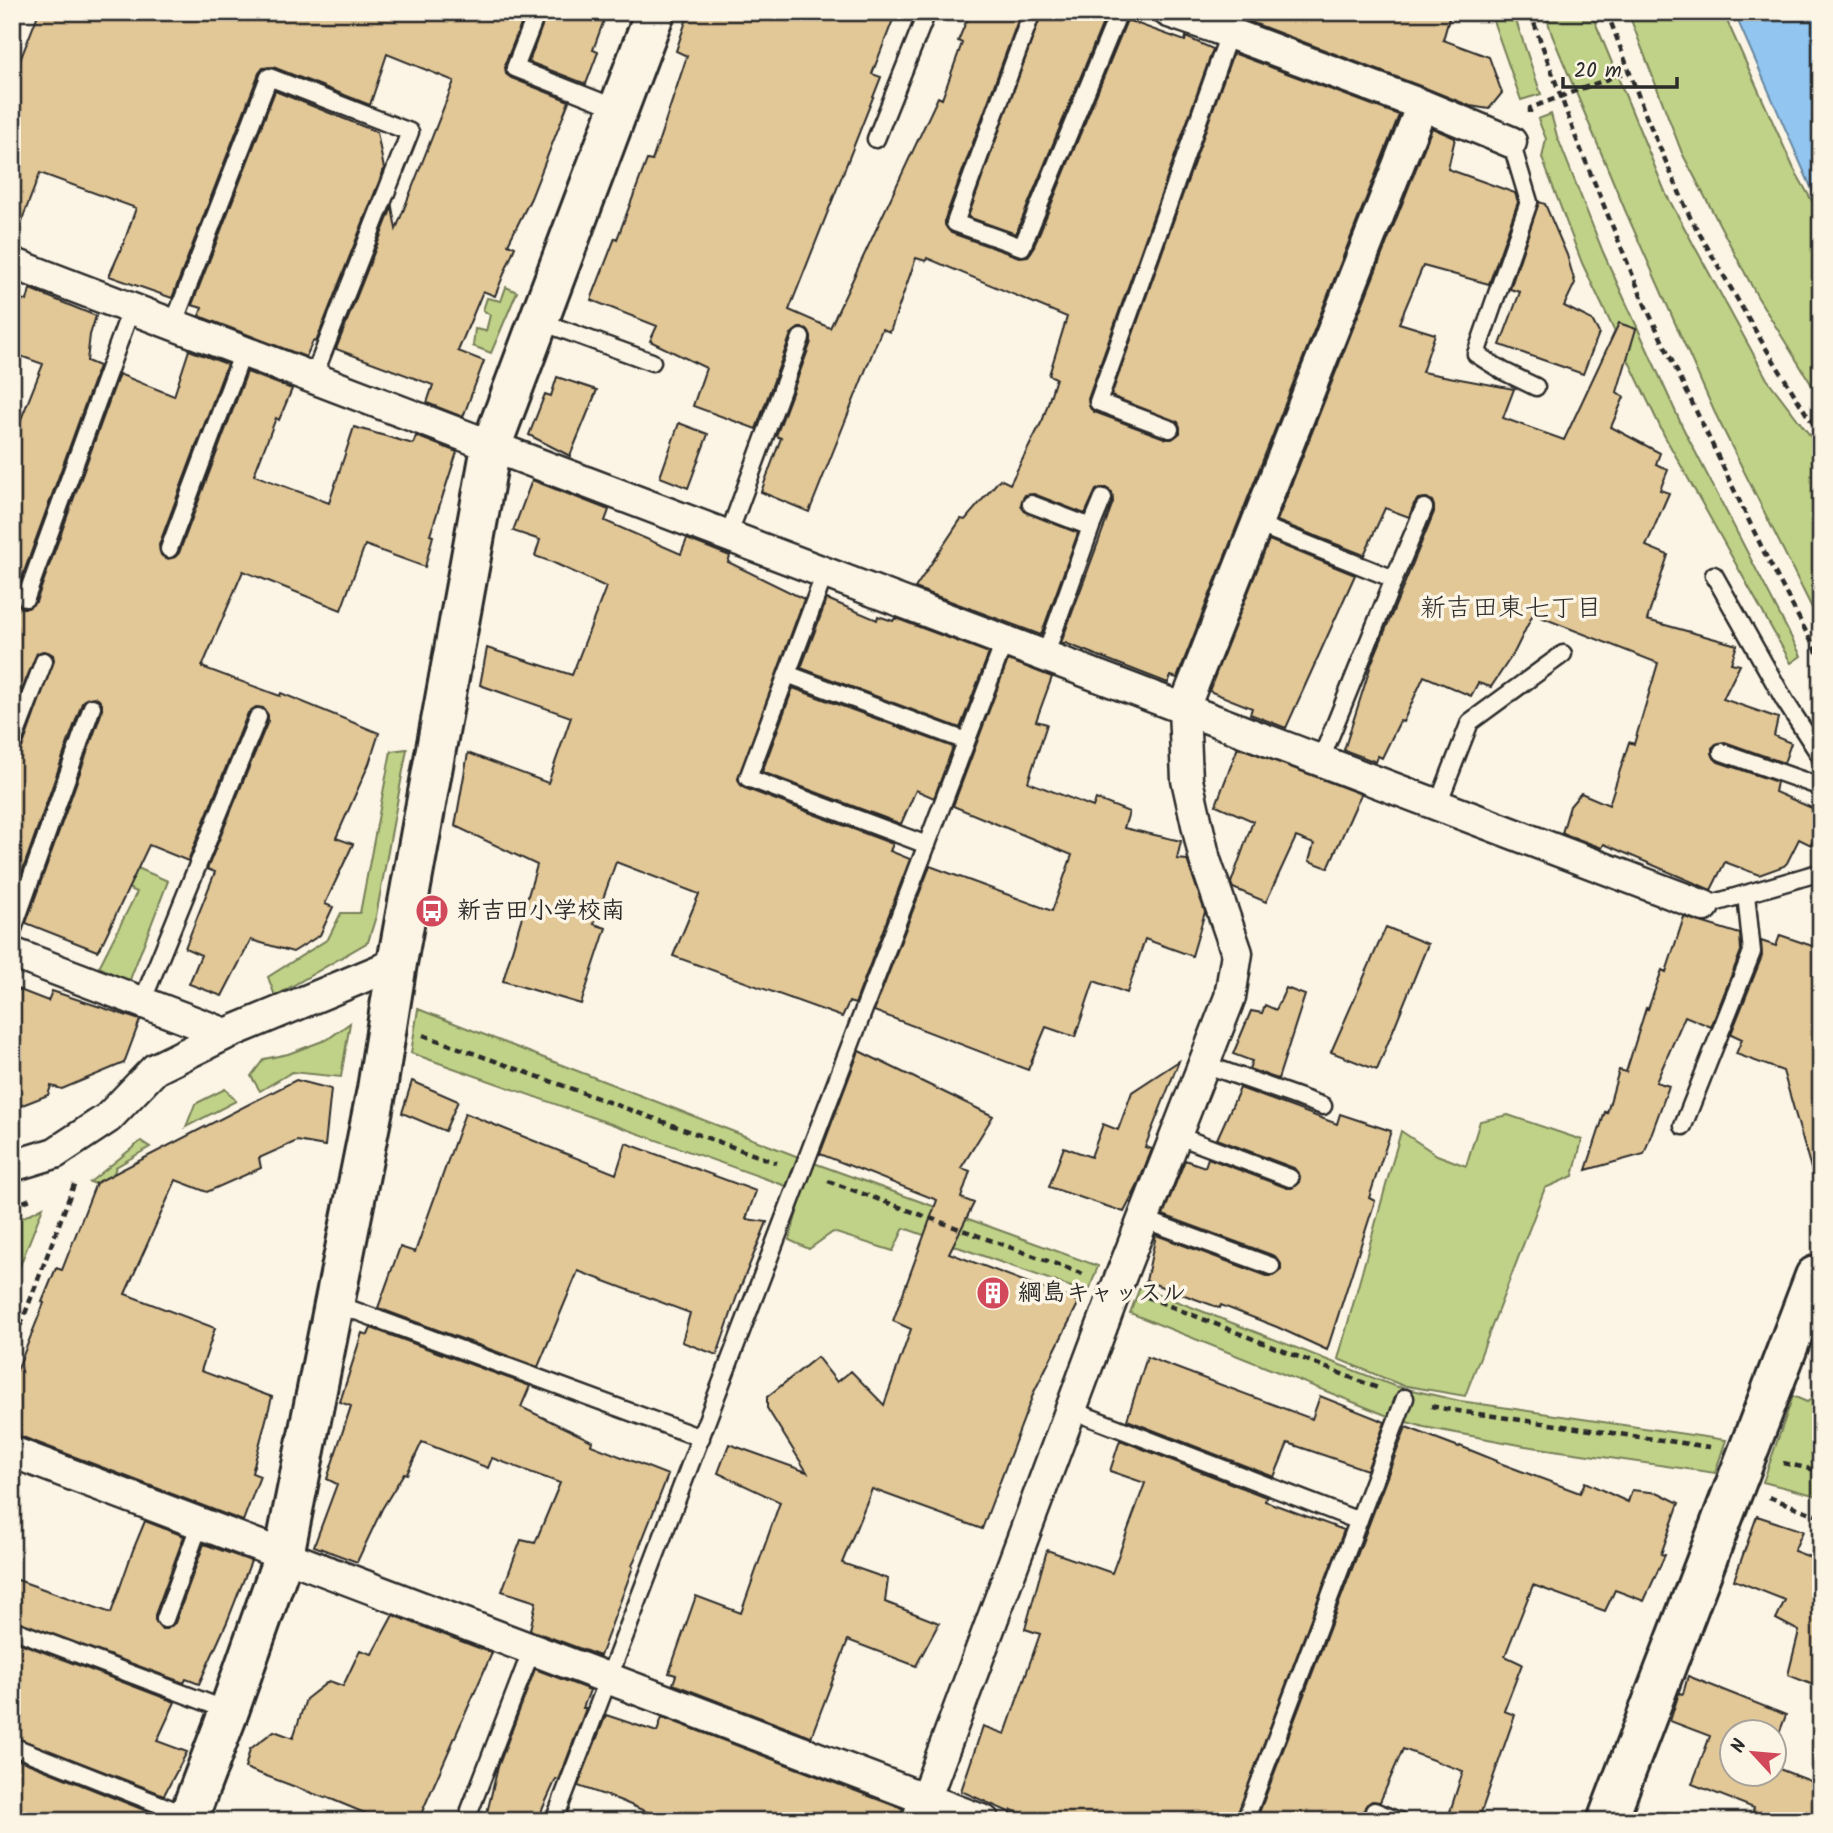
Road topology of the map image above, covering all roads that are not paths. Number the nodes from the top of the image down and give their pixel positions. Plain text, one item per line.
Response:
1 (537, 12) edge
2 (655, 12) edge
3 (927, 12) edge
4 (1032, 12) edge
5 (1119, 12) edge
6 (1170, 12) edge
7 (1222, 25) edge
8 (1422, 105) junction
9 (619, 109) junction
10 (876, 139) dead end
11 (1511, 142) joint
12 (12, 263) edge
13 (131, 309) junction
14 (539, 321) junction
15 (173, 325) junction
16 (801, 338) dead end
17 (243, 352) junction
18 (652, 362) dead end
19 (313, 379) junction
20 (1536, 387) dead end
21 (1170, 429) dead end
22 (491, 447) junction
23 (1103, 498) dead end
24 (1031, 504) dead end
25 (1424, 508) dead end
26 (1257, 524) junction
27 (1091, 527) junction
28 (728, 536) junction
29 (169, 549) dead end
30 (825, 573) junction
31 (1714, 575) dead end
32 (1394, 579) junction
33 (26, 598) dead end
34 (1005, 640) junction
35 (1563, 654) dead end
36 (1045, 656) junction
37 (44, 662) dead end
38 (787, 674) junction
39 (92, 707) dead end
40 (1184, 708) junction
41 (258, 717) dead end
42 (966, 741) junction
43 (12, 744) edge
44 (1722, 752) dead end
45 (1821, 757) edge
46 (1321, 759) junction
47 (1821, 787) edge
48 (1438, 804) junction
49 (927, 845) junction
50 (1821, 872) edge
51 (1746, 894) junction
52 (1704, 906) joint
53 (12, 932) edge
54 (12, 953) edge
55 (397, 963) junction
56 (142, 1002) junction
57 (226, 1034) junction
58 (1204, 1064) junction
59 (1323, 1106) dead end
60 (1683, 1126) dead end
61 (1176, 1135) junction
62 (12, 1166) edge
63 (1290, 1178) dead end
64 (1143, 1219) junction
65 (1271, 1266) dead end
66 (1818, 1268) edge
67 (334, 1303) junction
68 (1405, 1398) road end
69 (1071, 1410) junction
70 (701, 1438) junction
71 (12, 1452) edge
72 (1359, 1521) junction
73 (200, 1523) junction
74 (284, 1555) junction
75 (166, 1619) dead end
76 (12, 1629) edge
77 (532, 1649) junction
78 (608, 1679) junction
79 (229, 1711) junction
80 (12, 1746) edge
81 (470, 1810) dead end
82 (922, 1810) edge
83 (1374, 1811) dead end
84 (188, 1818) edge
85 (554, 1821) edge
86 (984, 1821) edge
87 (1245, 1821) edge
88 (1399, 1821) edge
89 (1607, 1821) edge

1 - 9 lane
2 - 9 street
3 - 10 lane
4 - 5 lane
6 - 7 street
7 - 8 street
7 - 21 lane
8 - 11 street
8 - 26 street
9 - 14 street
11 - 20 lane
12 - 13 street
13 - 15 street
13 - 33 lane
14 - 18 lane
14 - 22 street
15 - 17 street
15 - 19 lane
16 - 28 lane
17 - 19 street
17 - 29 lane
19 - 22 street
22 - 28 street
22 - 55 street
23 - 27 lane
24 - 27 lane
25 - 32 lane
26 - 32 lane
26 - 40 street
27 - 36 lane
28 - 30 street
30 - 34 street
30 - 38 lane
31 - 45 lane
32 - 46 lane
34 - 36 street
34 - 42 lane
35 - 48 lane
36 - 40 street
37 - 43 lane
38 - 42 lane
38 - 49 lane
39 - 53 lane
40 - 46 street
40 - 58 street
41 - 56 lane
42 - 49 lane
44 - 47 lane
46 - 48 street
48 - 52 street
49 - 70 lane
50 - 51 lane
51 - 52 lane
51 - 60 lane
54 - 56 street
55 - 57 street
55 - 67 street
56 - 57 street
57 - 62 street
58 - 59 lane
58 - 61 street
61 - 63 lane
61 - 64 street
64 - 65 lane
64 - 69 street
66 - 89 street
67 - 70 lane
67 - 74 street
68 - 72 lane
69 - 72 lane
69 - 82 street
70 - 78 lane
71 - 73 street
72 - 87 lane
73 - 74 street
73 - 75 lane
74 - 77 street
74 - 79 street
76 - 79 lane
77 - 78 street
77 - 81 lane
78 - 82 street
78 - 85 lane
79 - 84 street
80 - 84 lane
82 - 86 street
83 - 88 lane

